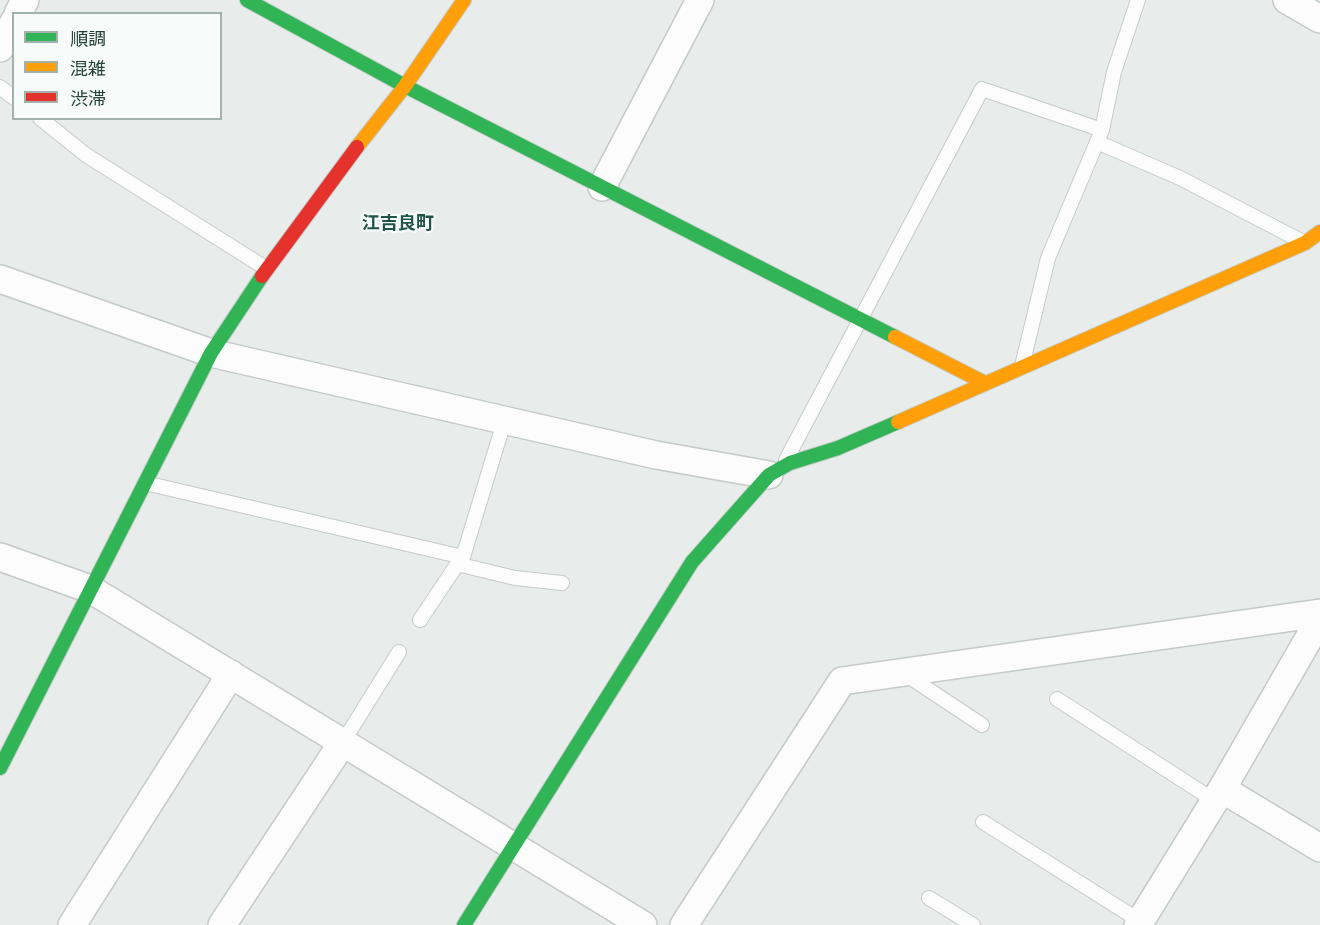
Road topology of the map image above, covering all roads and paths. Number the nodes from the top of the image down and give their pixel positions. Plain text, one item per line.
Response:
1 (247, 0) edge
2 (464, 0) edge
3 (700, 0) edge
4 (1138, 0) edge
5 (1287, 0) edge
6 (1320, 19) edge
7 (12, 26) edge
8 (0, 48) edge
9 (405, 86) junction
10 (0, 87) edge
11 (12, 96) edge
12 (42, 120) edge
13 (1100, 136) junction
14 (602, 187) junction
15 (1320, 232) edge
16 (1305, 243) junction
17 (267, 269) junction
18 (0, 279) edge
19 (860, 319) junction
20 (211, 353) junction
21 (1021, 368) junction
22 (985, 383) junction
23 (504, 422) junction
24 (776, 471) junction
25 (145, 483) junction
26 (0, 557) edge
27 (460, 561) junction
28 (562, 583) dead end
29 (90, 589) junction
30 (1320, 614) edge
31 (1320, 619) edge
32 (420, 620) dead end
33 (399, 652) dead end
34 (904, 673) junction
35 (231, 674) junction
36 (1057, 699) dead end
37 (982, 725) dead end
38 (343, 742) junction
39 (0, 768) edge
40 (1219, 795) junction
41 (983, 822) dead end
42 (513, 845) junction
43 (1320, 848) edge
44 (929, 898) dead end
45 (1139, 923) edge
46 (72, 925) edge
47 (222, 925) edge
48 (464, 925) edge
49 (643, 925) edge
50 (684, 925) edge
51 (973, 925) edge

1 - 9 street
2 - 9 street
3 - 14 street
4 - 13 lane
5 - 6 street
7 - 8 street
9 - 14 street
9 - 17 street
10 - 11 lane
12 - 17 lane
13 - 16 lane
13 - 19 lane
13 - 21 lane
14 - 19 street
15 - 16 street
16 - 21 street
17 - 20 street
18 - 20 street
19 - 22 street
19 - 24 lane
20 - 23 street
20 - 25 street
21 - 22 street
22 - 24 street
23 - 24 street
23 - 27 lane
24 - 42 street
25 - 27 lane
25 - 29 street
26 - 29 street
27 - 28 lane
27 - 32 lane
29 - 35 street
29 - 39 street
30 - 34 street
31 - 40 street
33 - 38 lane
34 - 37 lane
34 - 50 street
35 - 38 street
35 - 46 street
36 - 40 lane
38 - 42 street
38 - 47 street
40 - 43 street
40 - 45 street
41 - 45 lane
42 - 48 street
42 - 49 street
44 - 51 lane

